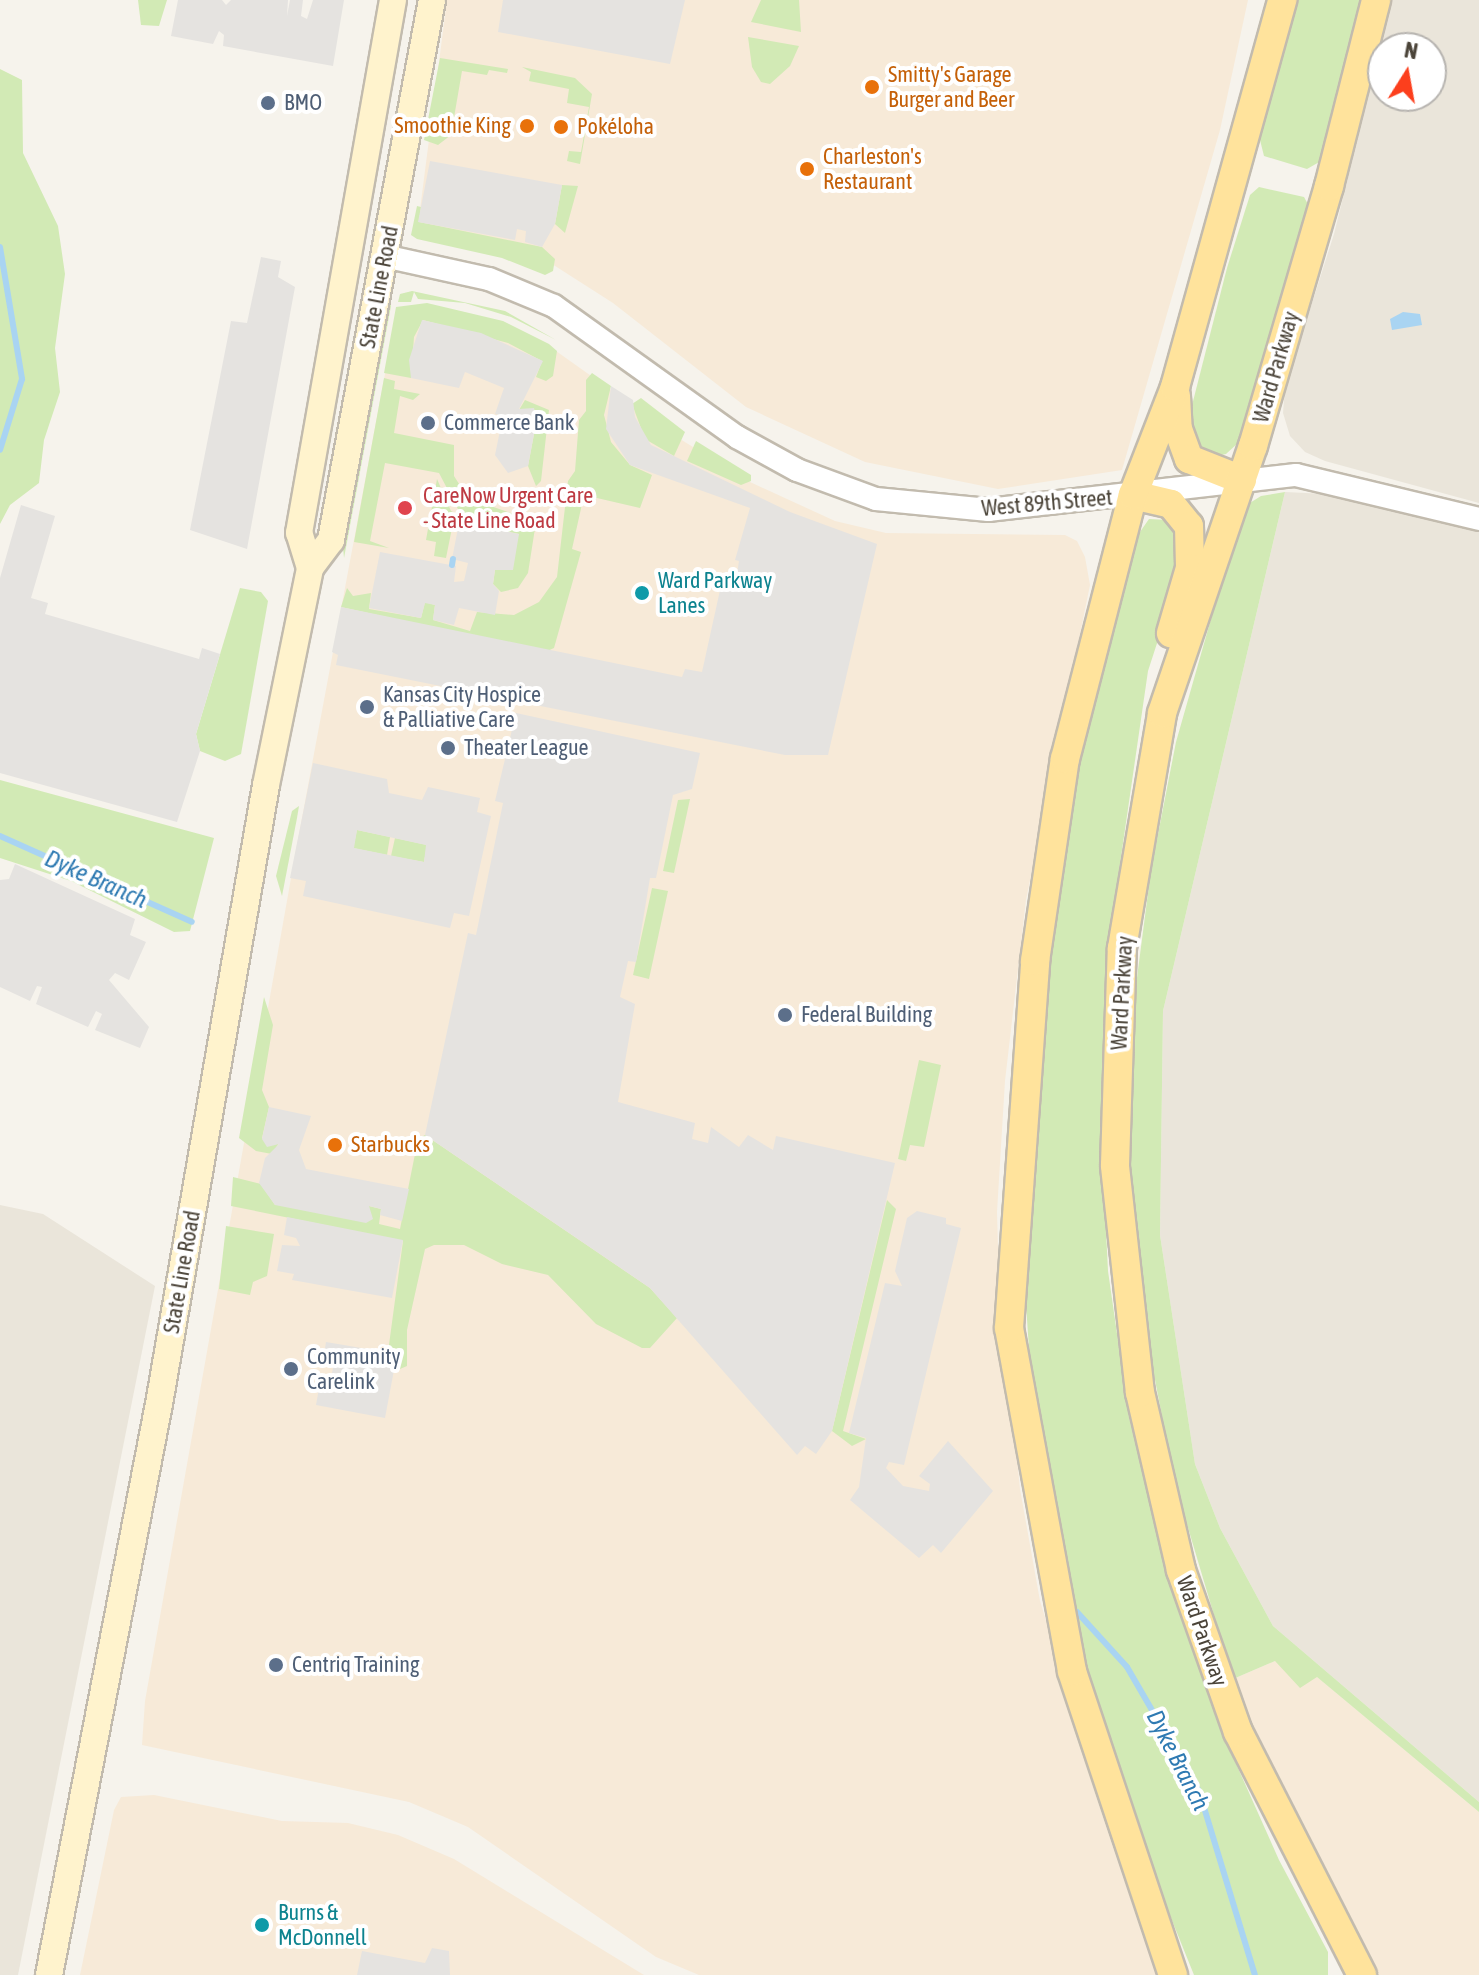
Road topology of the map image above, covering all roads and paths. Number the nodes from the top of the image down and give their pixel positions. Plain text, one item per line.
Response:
1 (393, 0) edge
2 (432, 0) edge
3 (1282, 0) edge
4 (1376, 0) edge
5 (384, 256) junction
6 (1175, 387) junction
7 (1242, 480) junction
8 (1133, 495) junction
9 (1479, 519) edge
10 (310, 568) junction
11 (1162, 713) junction
12 (49, 1975) edge
13 (1173, 1975) edge
14 (1362, 1975) edge

1 - 10 main road, State Line Road
2 - 5 main road, State Line Road
3 - 6 main road
4 - 7 main road, Ward Parkway
5 - 8 street, West 89th Street
5 - 10 main road, State Line Road
6 - 7 main road
6 - 8 main road
7 - 8 street, West 89th Street
7 - 9 street, West 89th Street
7 - 11 main road, Ward Parkway
8 - 11 main road
8 - 13 main road
10 - 12 main road, State Line Road
11 - 14 main road, Ward Parkway

